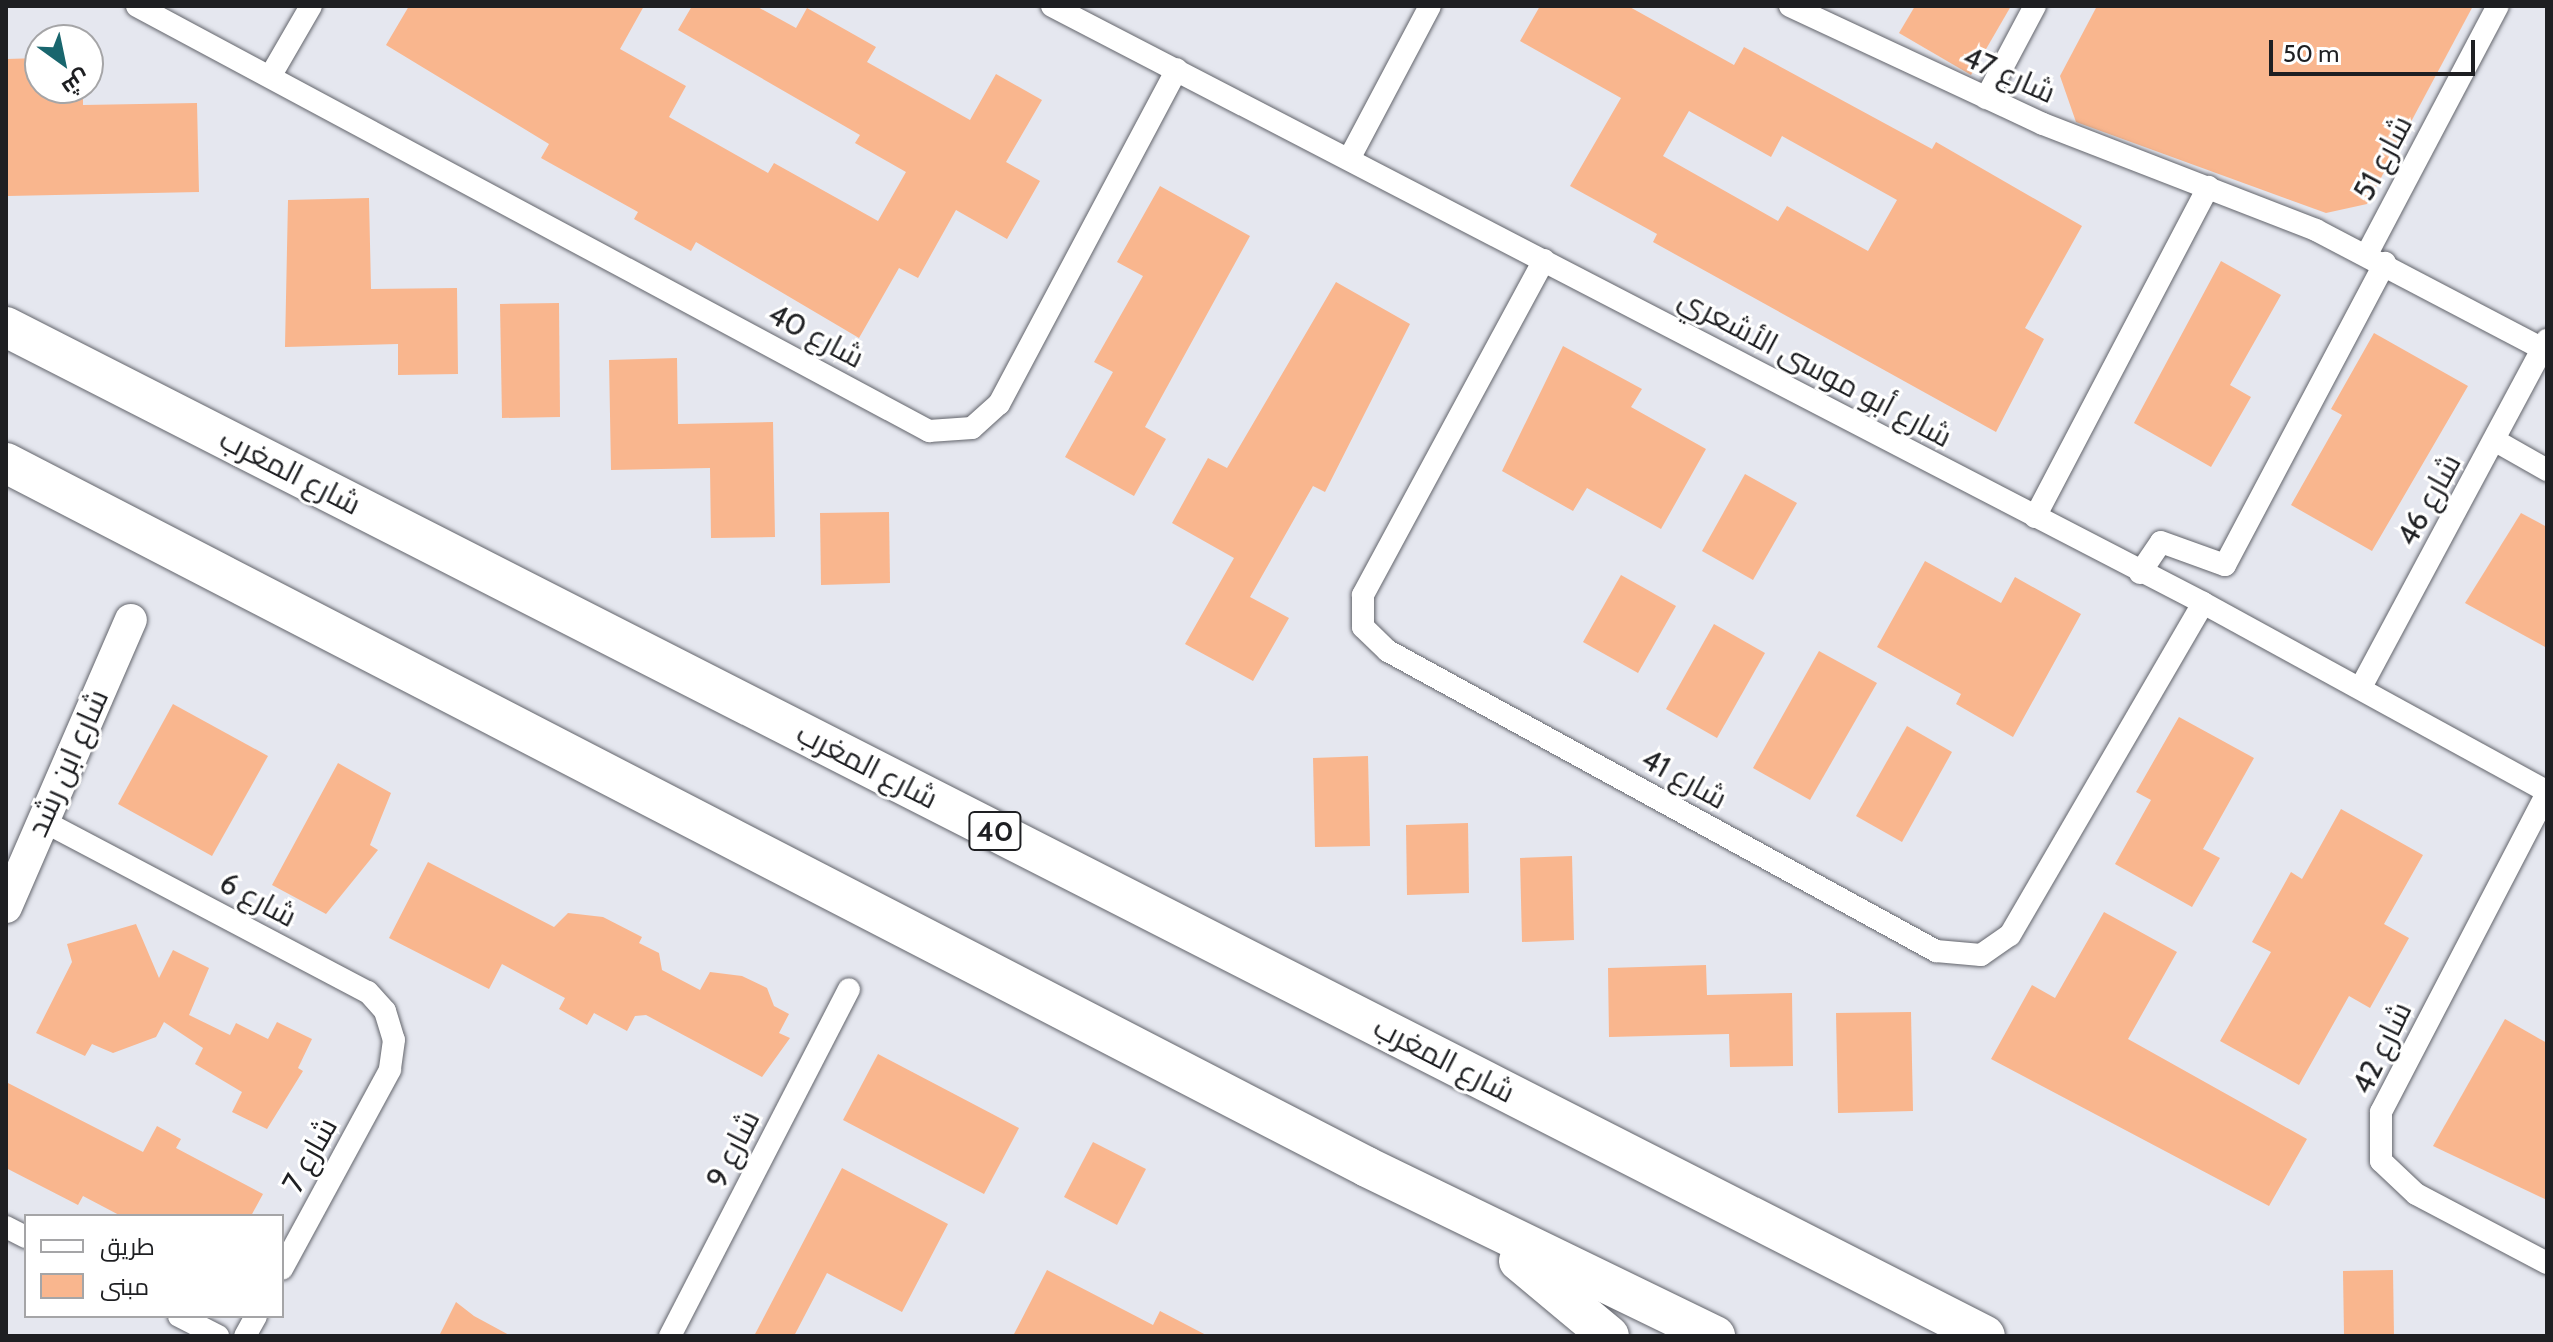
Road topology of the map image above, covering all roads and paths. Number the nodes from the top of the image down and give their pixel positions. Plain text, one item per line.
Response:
1 (137, 6) edge
2 (311, 6) edge
3 (1430, 6) edge
4 (1790, 6) edge
5 (2035, 6) edge
6 (2498, 6) edge
7 (1062, 8) edge
8 (1177, 69) junction
9 (271, 75) junction
10 (1986, 98) junction
11 (1349, 159) junction
12 (2208, 187) junction
13 (2376, 259) junction
14 (1544, 260) junction
15 (6, 319) edge
16 (6, 327) edge
17 (2545, 344) edge
18 (52, 350) junction
19 (2496, 441) junction
20 (6, 463) edge
21 (2547, 470) edge
22 (2035, 517) junction
23 (2140, 573) junction
24 (2203, 603) junction
25 (131, 620) dead end
26 (2361, 687) junction
27 (2547, 792) edge
28 (43, 821) junction
29 (6, 907) edge
30 (849, 989) dead end
31 (390, 1070) joint
32 (1395, 1180) junction
33 (6, 1227) edge
34 (24, 1236) edge
35 (2547, 1263) edge
36 (284, 1265) edge
37 (183, 1318) edge
38 (255, 1318) edge
39 (218, 1336) edge
40 (245, 1336) edge
41 (670, 1336) edge
42 (1609, 1336) edge
43 (1715, 1336) edge
44 (1985, 1336) edge

1 - 9 street, شارع 40
2 - 9 street
3 - 11 street
4 - 10 street, شارع 47
5 - 10 street
6 - 13 street, شارع 51
7 - 8 street, شارع أبو موسى الأشعري
8 - 9 street, شارع 40
8 - 11 street, شارع أبو موسى الأشعري
10 - 12 street, شارع 47
11 - 14 street, شارع أبو موسى الأشعري
12 - 13 street, شارع 47
12 - 22 street
13 - 17 street, شارع 47
13 - 23 street, شارع 51
14 - 22 street, شارع أبو موسى الأشعري
14 - 24 street, شارع 41
15 - 18 highway
16 - 18 highway, شارع المغرب / 40
17 - 19 street, شارع 46
18 - 44 highway, شارع المغرب / 40
19 - 21 street
19 - 26 street, شارع 46
20 - 32 highway
22 - 23 street, شارع أبو موسى الأشعري
23 - 24 street, شارع أبو موسى الأشعري
24 - 26 street, شارع أبو موسى الأشعري
25 - 28 street, شارع ابن رشد
26 - 27 street, شارع أبو موسى الأشعري
27 - 35 street, شارع 42
28 - 29 street, شارع ابن رشد
28 - 31 street, شارع 6
30 - 41 street, شارع 9
31 - 36 street, شارع 7
32 - 42 highway
32 - 43 highway
33 - 34 street
37 - 39 street
38 - 40 street

